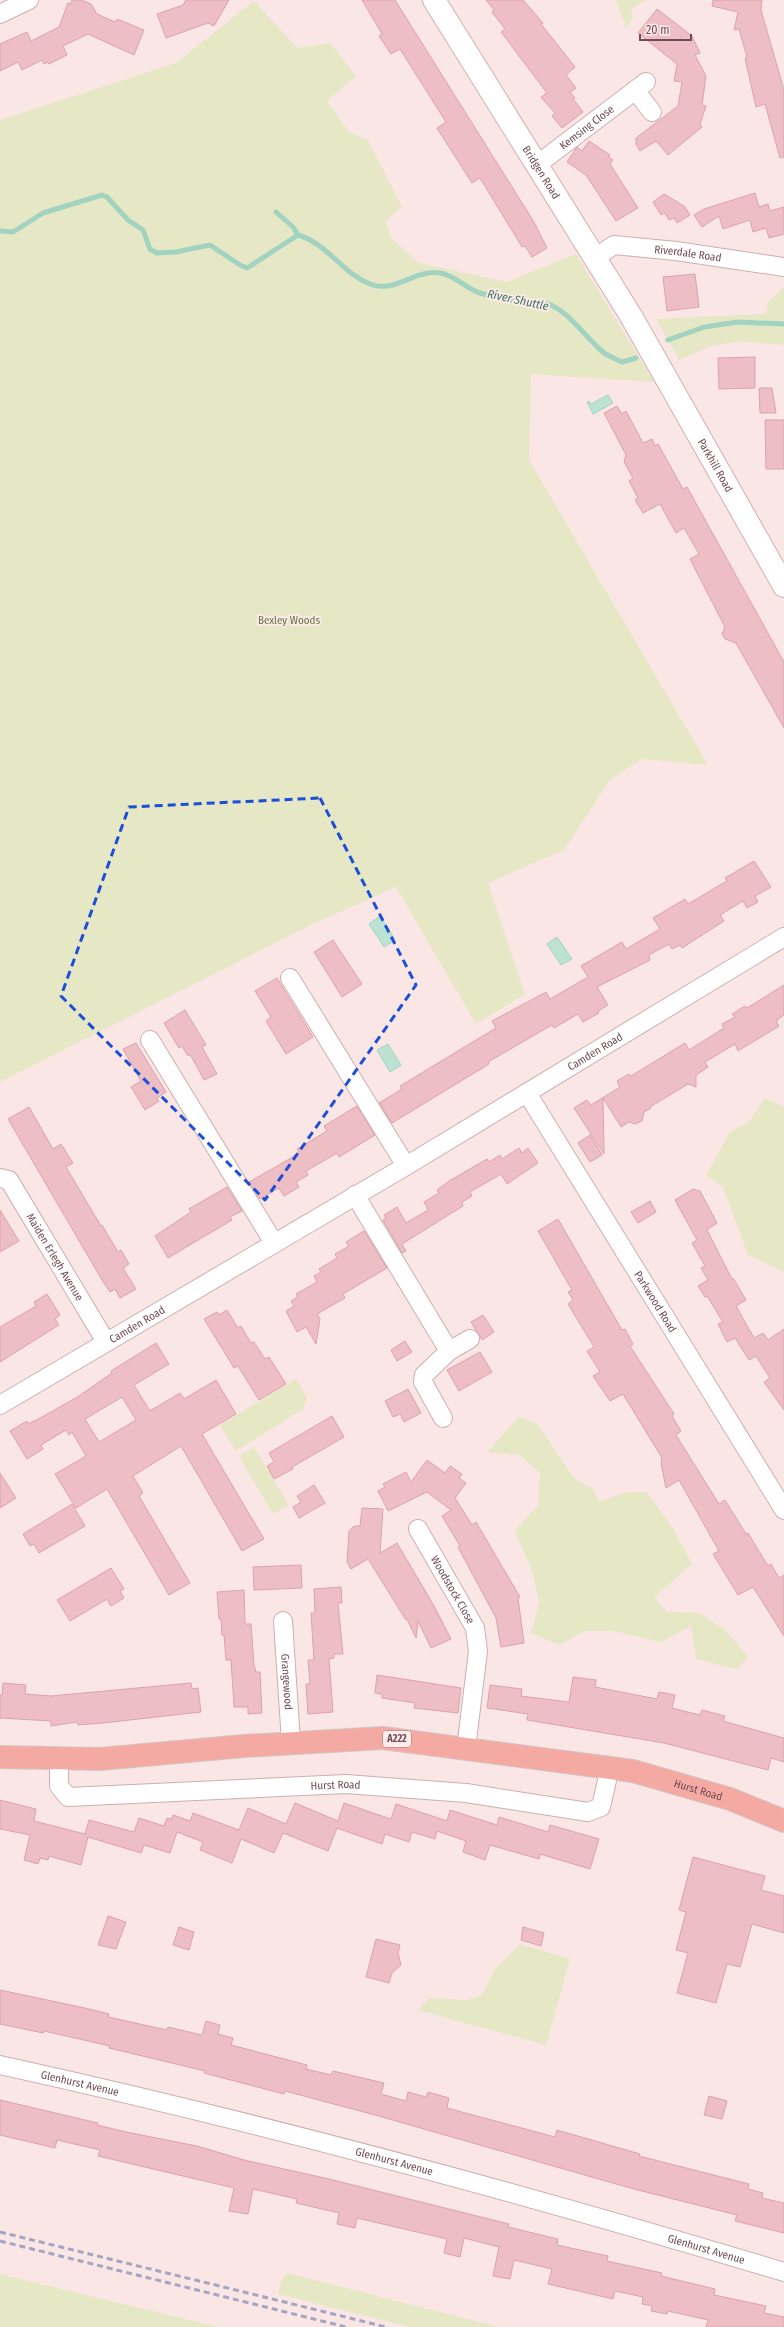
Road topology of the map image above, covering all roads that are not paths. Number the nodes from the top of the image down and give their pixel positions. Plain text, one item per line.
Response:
1 (28, 0) edge
2 (434, 0) edge
3 (0, 14) edge
4 (652, 112) dead end
5 (538, 164) junction
6 (596, 257) junction
7 (784, 267) edge
8 (648, 345) joint
9 (784, 586) edge
10 (784, 937) edge
11 (290, 978) dead end
12 (150, 1040) dead end
13 (527, 1092) junction
14 (406, 1166) junction
15 (0, 1178) edge
16 (355, 1195) junction
17 (274, 1243) junction
18 (470, 1339) dead end
19 (106, 1342) junction
20 (449, 1351) junction
21 (0, 1405) edge
22 (443, 1418) dead end
23 (784, 1510) edge
24 (418, 1529) dead end
25 (283, 1621) dead end
26 (291, 1742) junction
27 (466, 1749) junction
28 (0, 1757) edge
29 (59, 1760) junction
30 (610, 1768) junction
31 (784, 1821) edge
32 (0, 2065) edge
33 (784, 2272) edge

1 - 3 street
2 - 5 main road, Bridgen Road
4 - 5 street, Kemsing Close
5 - 6 main road, Bridgen Road
6 - 7 street, Riverdale Road
6 - 8 main road, Bridgen Road
8 - 9 main road, Parkhill Road
10 - 13 street, Camden Road
11 - 14 street
12 - 17 street
13 - 14 street, Camden Road
13 - 23 street, Parkwood Road
14 - 16 street, Camden Road
15 - 19 street, Maiden Erlegh Avenue
16 - 17 street, Camden Road
16 - 20 street
17 - 19 street, Camden Road
18 - 20 street
19 - 21 street, Camden Road
20 - 22 street
24 - 27 street, Woodstock Close
25 - 26 street, Grangewood
26 - 27 main road, Hurst Road / A222
26 - 29 main road, Hurst Road / A222
27 - 30 main road, Hurst Road / A222
28 - 29 main road, Hurst Road / A222
29 - 30 street, Hurst Road
30 - 31 main road, Hurst Road / A222
32 - 33 street, Glenhurst Avenue

